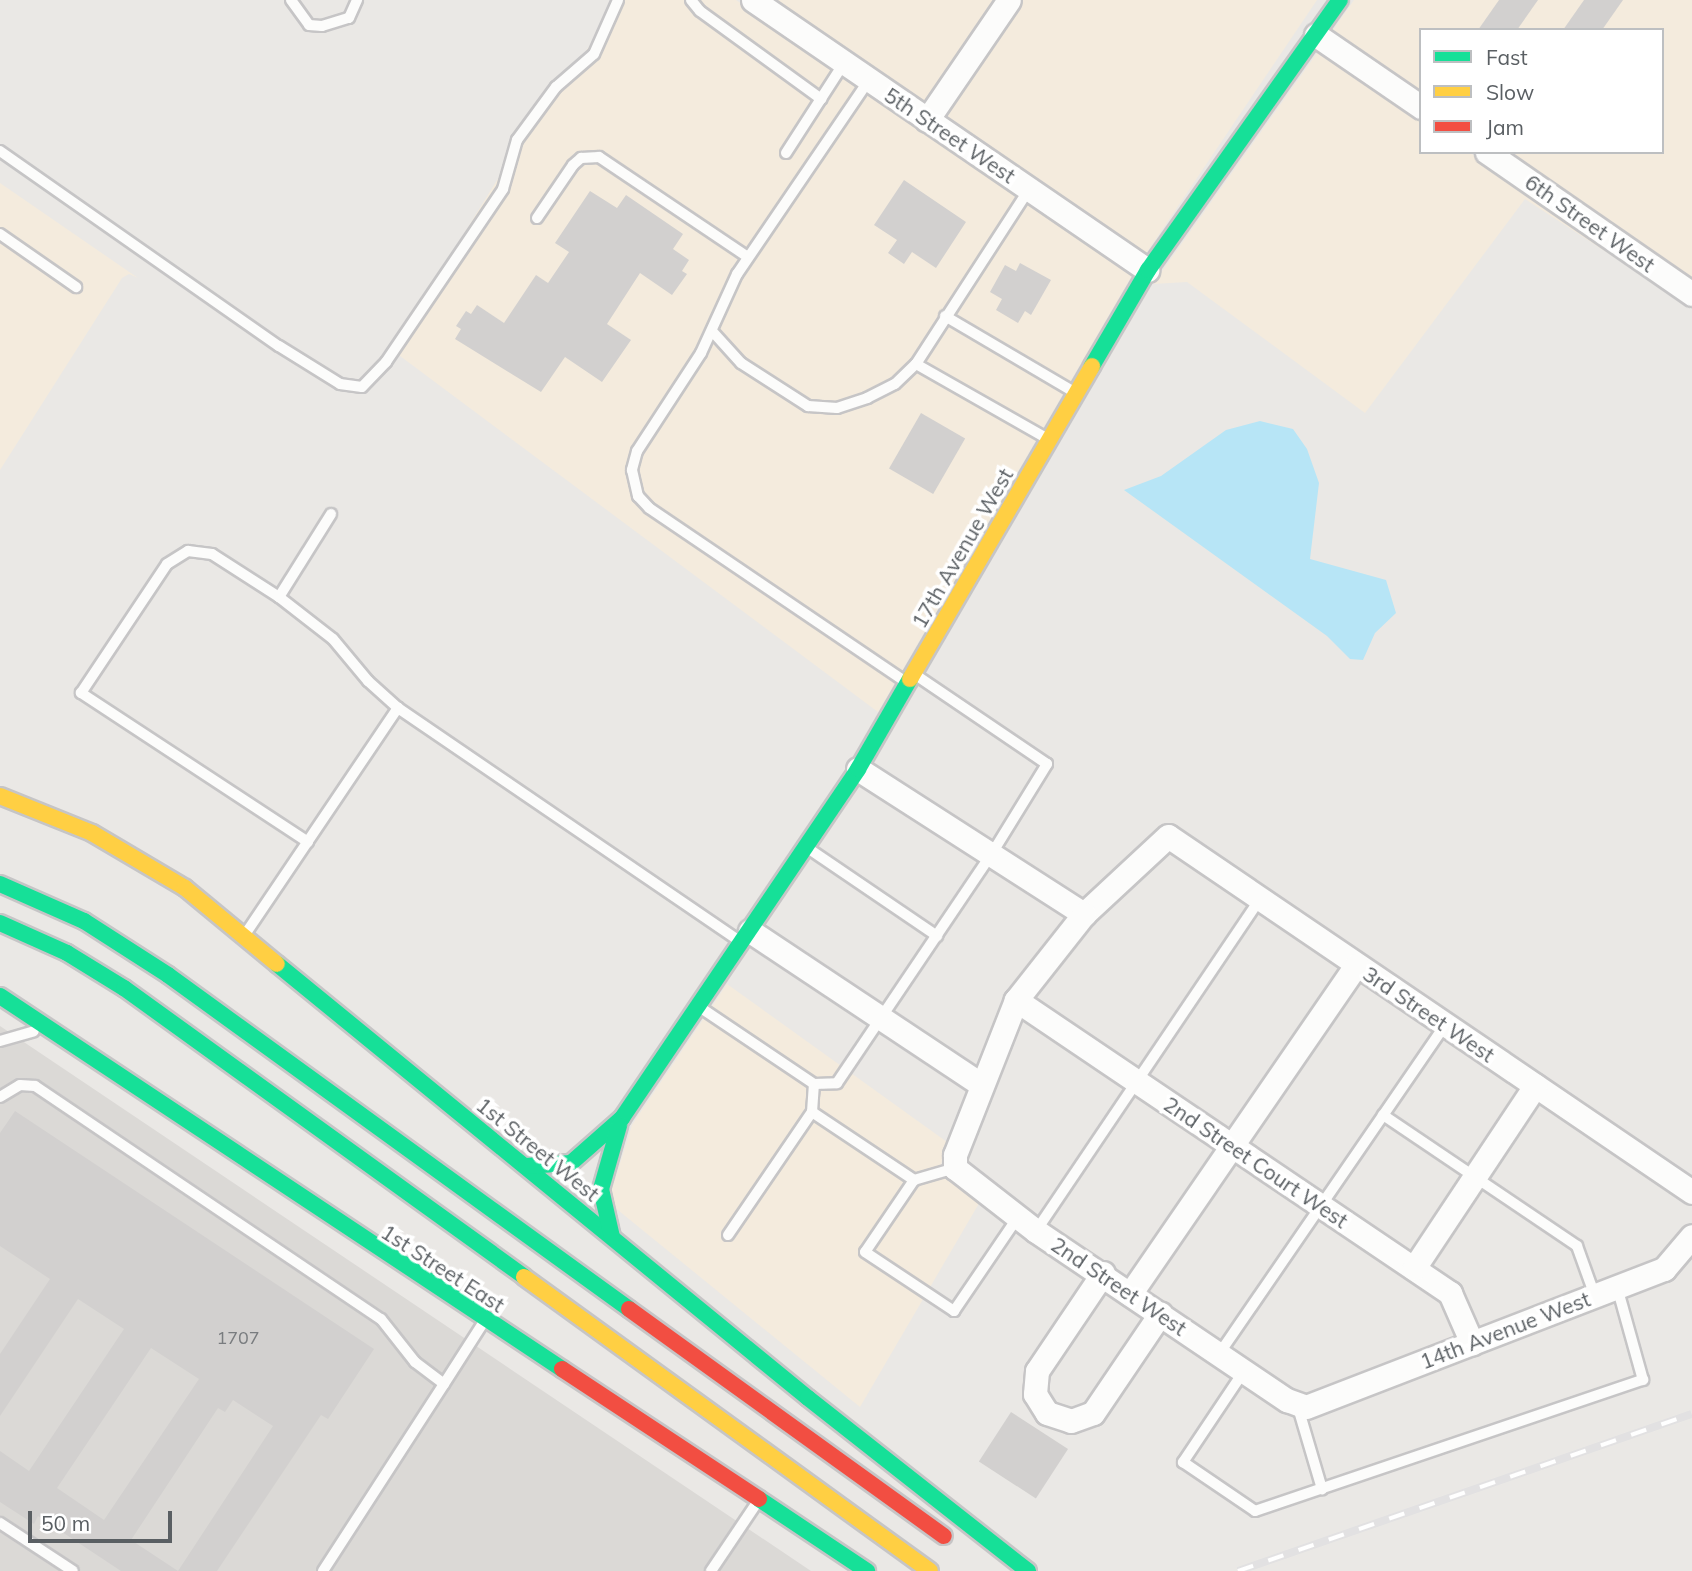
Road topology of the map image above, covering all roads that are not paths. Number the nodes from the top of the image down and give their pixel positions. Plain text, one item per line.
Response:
1 (291, 0) edge
2 (357, 0) edge
3 (618, 0) edge
4 (691, 0) edge
5 (753, 0) edge
6 (1009, 0) edge
7 (1340, 0) edge
8 (1316, 35) junction
9 (845, 63) junction
10 (869, 80) junction
11 (821, 99) junction
12 (1419, 106) edge
13 (926, 120) junction
14 (0, 150) edge
15 (786, 153) dead end
16 (1490, 154) edge
17 (1028, 189) junction
18 (537, 218) dead end
19 (0, 234) edge
20 (748, 257) junction
21 (1148, 270) junction
22 (76, 286) dead end
23 (1692, 294) edge
24 (945, 316) junction
25 (712, 331) junction
26 (916, 364) junction
27 (1076, 393) junction
28 (1049, 440) junction
29 (331, 514) dead end
30 (279, 597) junction
31 (911, 679) junction
32 (398, 708) junction
33 (858, 769) junction
34 (0, 796) edge
35 (308, 842) junction
36 (806, 848) junction
37 (991, 855) junction
38 (0, 884) edge
39 (1260, 899) junction
40 (1084, 914) junction
41 (0, 923) edge
42 (244, 935) junction
43 (937, 936) junction
44 (747, 937) junction
45 (1356, 965) junction
46 (0, 996) edge
47 (1016, 1000) junction
48 (699, 1007) junction
49 (881, 1018) junction
50 (1445, 1025) junction
51 (52, 1031) junction
52 (0, 1041) edge
53 (1139, 1083) junction
54 (814, 1084) junction
55 (981, 1084) junction
56 (1535, 1086) junction
57 (0, 1097) edge
58 (812, 1112) junction
59 (1383, 1115) junction
60 (622, 1118) junction
61 (1233, 1147) junction
62 (526, 1166) junction
63 (955, 1168) junction
64 (1475, 1176) junction
65 (914, 1180) junction
66 (1692, 1192) edge
67 (1321, 1206) junction
68 (1018, 1217) junction
69 (1036, 1231) junction
70 (728, 1235) dead end
71 (1692, 1236) edge
72 (612, 1237) junction
73 (1413, 1268) junction
74 (1103, 1273) junction
75 (1617, 1287) junction
76 (1130, 1294) junction
77 (1595, 1296) junction
78 (1160, 1314) junction
79 (485, 1320) junction
80 (1472, 1343) junction
81 (1219, 1354) junction
82 (1244, 1371) junction
83 (444, 1384) junction
84 (1296, 1403) junction
85 (1322, 1489) junction
86 (759, 1500) junction
87 (0, 1523) edge
88 (960, 1547) dead end
89 (73, 1571) edge
90 (323, 1571) edge
91 (711, 1571) edge
92 (867, 1571) edge
93 (930, 1571) edge
94 (1027, 1571) edge

1 - 2 lane
3 - 14 lane
4 - 11 lane
5 - 9 street, 5th Street West
6 - 13 street
7 - 8 main road, 17th Avenue West
8 - 12 street
8 - 21 main road, 17th Avenue West
9 - 10 street, 5th Street West
9 - 11 lane
10 - 13 street, 5th Street West
10 - 20 lane
11 - 15 lane
13 - 17 street, 5th Street West
16 - 23 street, 6th Street West
17 - 21 street, 5th Street West
17 - 24 lane
18 - 20 lane
19 - 22 lane
20 - 25 lane
21 - 27 main road, 17th Avenue West
24 - 26 lane
24 - 27 lane
25 - 26 lane
25 - 31 lane
26 - 28 lane
27 - 28 main road, 17th Avenue West
28 - 31 main road, 17th Avenue West
29 - 30 lane
30 - 32 lane
30 - 35 lane
31 - 33 main road, 17th Avenue West
31 - 37 lane
32 - 35 lane
32 - 44 lane
33 - 36 main road, 17th Avenue West
33 - 37 street
34 - 42 main road, 1st Street West
35 - 42 lane
36 - 43 lane
36 - 44 main road, 17th Avenue West
37 - 40 street
37 - 43 lane
38 - 88 main road
39 - 40 street, 3rd Street West
39 - 45 street, 3rd Street West
39 - 53 lane
40 - 47 street
41 - 93 main road
42 - 62 main road, 1st Street West
43 - 49 lane
44 - 48 main road, 17th Avenue West
44 - 49 street
45 - 50 street, 3rd Street West
45 - 61 street
46 - 51 main road, 1st Street East
47 - 53 street, 2nd Street Court West
47 - 55 street
48 - 54 lane
48 - 60 main road, 17th Avenue West
49 - 54 lane
49 - 55 street
50 - 56 street, 3rd Street West
50 - 59 lane
51 - 52 lane
51 - 79 main road, 1st Street East
53 - 61 street, 2nd Street Court West
53 - 69 lane
54 - 58 lane
55 - 63 street
56 - 64 street
56 - 66 street, 3rd Street West
57 - 83 lane
58 - 65 lane
58 - 70 lane
59 - 64 lane
59 - 67 lane
60 - 62 main road, 17th Avenue West
60 - 72 main road, 17th Avenue West
61 - 67 street, 2nd Street Court West
61 - 76 street
62 - 72 main road, 1st Street West
63 - 65 lane
63 - 68 street, 2nd Street West
64 - 73 street
64 - 77 lane
65 - 68 lane
67 - 73 street, 2nd Street Court West
67 - 81 lane
68 - 69 street, 2nd Street West
69 - 74 street, 2nd Street West
71 - 75 street, 14th Avenue West
72 - 94 main road, 1st Street West
73 - 80 street, 2nd Street Court West
74 - 76 street, 2nd Street West
74 - 78 street
75 - 77 street, 14th Avenue West
75 - 85 lane
76 - 78 street, 2nd Street West
77 - 80 street, 14th Avenue West
78 - 81 street, 2nd Street West
79 - 83 lane
79 - 86 main road, 1st Street East
80 - 84 street, 14th Avenue West
81 - 82 street, 2nd Street West
82 - 84 street, 2nd Street West
82 - 85 lane
83 - 90 lane
84 - 85 lane
86 - 91 lane
86 - 92 main road, 1st Street East
87 - 89 lane

